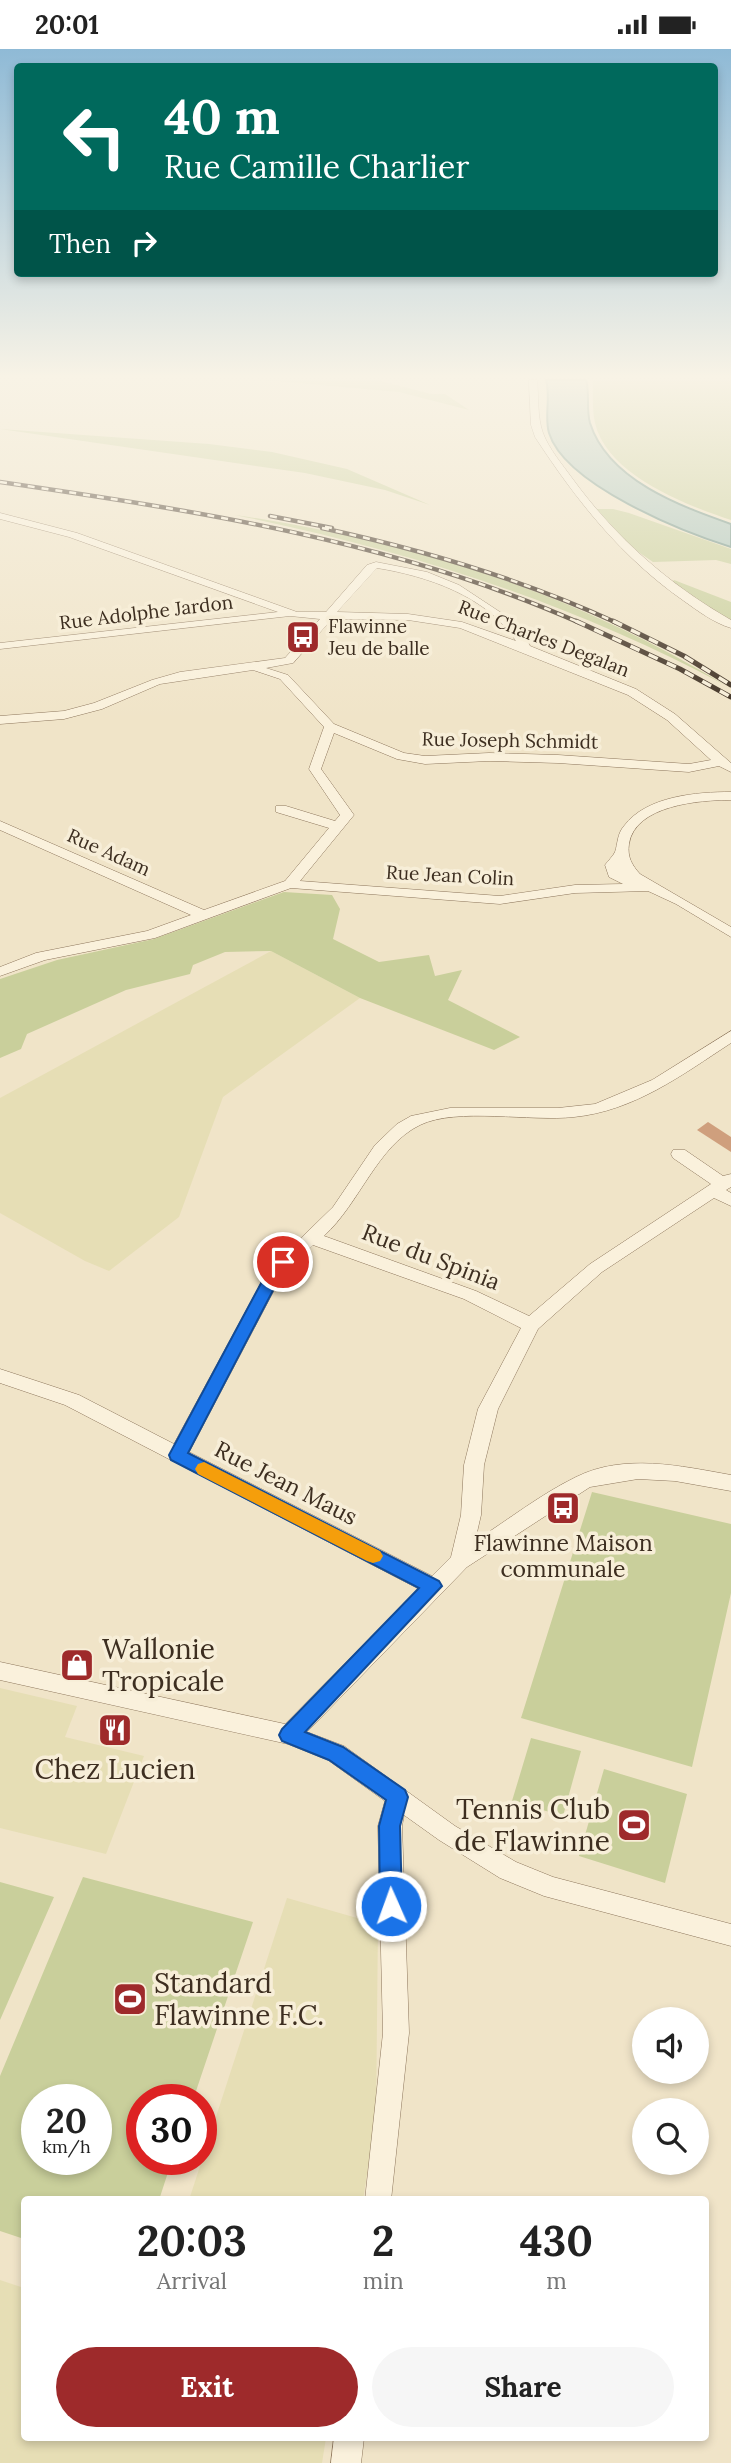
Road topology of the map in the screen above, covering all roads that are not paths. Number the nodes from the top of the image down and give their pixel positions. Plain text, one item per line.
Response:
1 (579, 493) edge
2 (0, 516) edge
3 (296, 615) junction
4 (328, 617) junction
5 (731, 625) edge
6 (0, 646) edge
7 (525, 648) junction
8 (289, 661) junction
9 (253, 668) junction
10 (284, 677) junction
11 (0, 720) edge
12 (330, 727) junction
13 (726, 765) edge
14 (725, 795) edge
15 (281, 809) dead end
16 (0, 825) edge
17 (336, 826) junction
18 (290, 884) junction
19 (648, 887) junction
20 (203, 915) junction
21 (731, 933) edge
22 (0, 972) edge
23 (731, 1035) edge
24 (679, 1154) dead end
25 (725, 1188) edge
26 (311, 1238) junction
27 (531, 1325) junction
28 (0, 1376) edge
29 (177, 1455) junction
30 (731, 1483) edge
31 (460, 1561) junction
32 (433, 1586) junction
33 (0, 1671) edge
34 (289, 1735) junction
35 (397, 1797) junction
36 (731, 1935) edge
37 (378, 2196) edge
38 (349, 2441) edge
39 (345, 2463) edge

1 - 5 street
2 - 3 street
3 - 4 street, Rue Charles Degalan
3 - 6 street, Rue Adolphe Jardon
4 - 7 street, Rue Charles Degalan
4 - 7 street
4 - 8 street
7 - 13 street, Rue Charles Degalan
8 - 9 street
8 - 10 street
9 - 10 street
9 - 11 street
10 - 12 street, Rue Joseph Schmidt
12 - 13 street, Rue Joseph Schmidt
12 - 17 street
13 - 14 street
14 - 19 street
15 - 17 street
16 - 20 street, Rue Adam
17 - 18 street
18 - 19 street, Rue Jean Colin
18 - 20 street
19 - 21 street
20 - 22 street
23 - 26 street
24 - 25 street
25 - 27 street
26 - 27 street, Rue du Spinia
26 - 29 street
27 - 31 street
28 - 29 street, Rue Jean Maus
29 - 32 street, Rue Jean Maus
30 - 31 street
31 - 32 street
32 - 34 street
33 - 34 street
34 - 35 street
35 - 36 street
35 - 37 street
38 - 39 street

